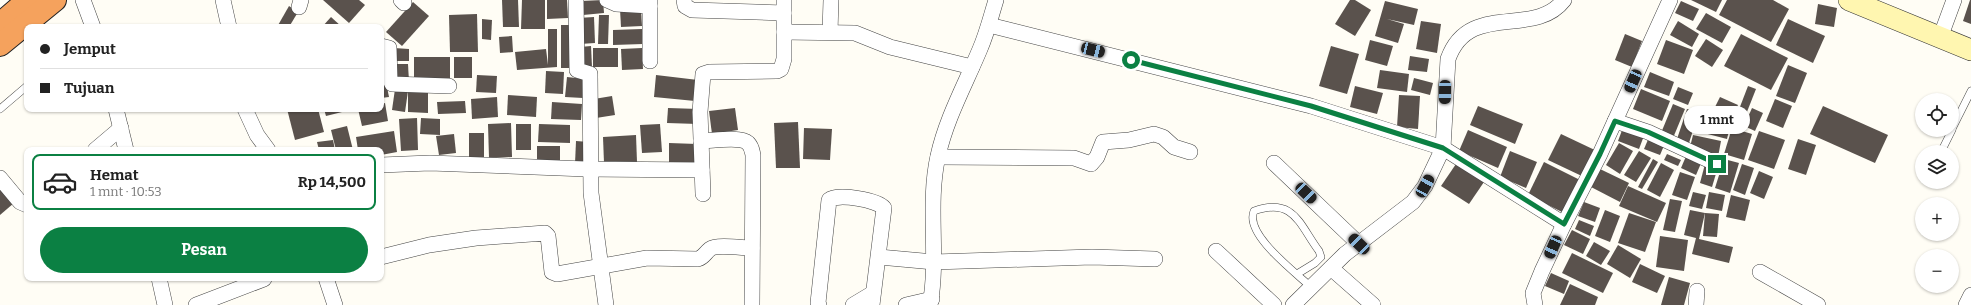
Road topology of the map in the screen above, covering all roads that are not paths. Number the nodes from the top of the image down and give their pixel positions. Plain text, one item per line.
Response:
1 (28, 0) edge
2 (83, 0) edge
3 (223, 0) edge
4 (576, 0) edge
5 (607, 0) edge
6 (684, 0) edge
7 (831, 0) edge
8 (1564, 0) edge
9 (1670, 0) edge
10 (1849, 0) edge
11 (1954, 0) edge
12 (991, 1) edge
13 (50, 2) edge
14 (650, 3) edge
15 (784, 7) edge
16 (0, 24) edge
17 (24, 24) edge
18 (24, 24) edge
19 (92, 24) edge
20 (228, 24) edge
21 (989, 25) junction
22 (784, 32) junction
23 (830, 32) junction
24 (1940, 38) junction
25 (0, 45) edge
26 (384, 47) edge
27 (1971, 50) edge
28 (650, 61) dead end
29 (972, 66) junction
30 (448, 86) dead end
31 (24, 89) edge
32 (1971, 91) edge
33 (0, 109) edge
34 (117, 112) edge
35 (246, 112) edge
36 (1959, 116) edge
37 (1615, 121) junction
38 (121, 128) junction
39 (701, 141) junction
40 (99, 147) edge
41 (125, 147) edge
42 (266, 147) edge
43 (1443, 148) junction
44 (1190, 152) dead end
45 (938, 157) junction
46 (1274, 163) dead end
47 (1717, 164) dead end
48 (384, 165) edge
49 (591, 169) junction
50 (702, 170) junction
51 (0, 178) edge
52 (702, 194) dead end
53 (24, 204) edge
54 (1564, 224) junction
55 (1359, 244) junction
56 (752, 248) junction
57 (1216, 251) dead end
58 (384, 256) edge
59 (879, 257) junction
60 (1156, 259) dead end
61 (934, 262) junction
62 (601, 265) junction
63 (1331, 268) junction
64 (1760, 272) dead end
65 (1297, 274) junction
66 (160, 281) edge
67 (259, 281) edge
68 (327, 281) edge
69 (1311, 287) junction
70 (1971, 295) edge
71 (873, 299) edge
72 (931, 302) edge
73 (165, 305) edge
74 (196, 305) edge
75 (335, 305) edge
76 (606, 305) edge
77 (752, 305) edge
78 (819, 305) edge
79 (853, 305) edge
80 (906, 305) edge
81 (1274, 305) edge
82 (1293, 305) edge
83 (1373, 305) edge
84 (1535, 305) edge
85 (1818, 305) edge
86 (1966, 305) edge

1 - 16 highway
2 - 19 street
3 - 20 street
4 - 49 street
5 - 14 street
6 - 15 street
7 - 23 street
8 - 43 street
9 - 37 street
10 - 24 street
11 - 24 street
12 - 21 street
13 - 17 highway
14 - 28 street
15 - 22 street
18 - 25 highway
21 - 29 street
21 - 43 street
22 - 23 street
22 - 39 street
23 - 29 street
24 - 27 street
26 - 30 street
29 - 45 street
31 - 33 lane
32 - 36 lane
34 - 38 street
35 - 42 street
37 - 47 street
37 - 54 street
38 - 40 street
38 - 41 street
39 - 50 street
39 - 56 street
43 - 54 street
43 - 55 street
44 - 45 street
45 - 61 street
46 - 55 street
48 - 49 street
49 - 50 street
49 - 62 street
50 - 52 street
51 - 53 street
54 - 84 street
55 - 63 street
56 - 62 street
56 - 77 street
57 - 81 street
58 - 62 street
59 - 61 street
59 - 71 street
59 - 78 street
60 - 61 street
61 - 72 street
62 - 76 street
63 - 69 street
63 - 83 street
64 - 85 street
65 - 65 lane
65 - 69 lane
66 - 73 street
67 - 74 street
68 - 75 street
69 - 82 street
70 - 86 street
71 - 79 street
72 - 80 street

